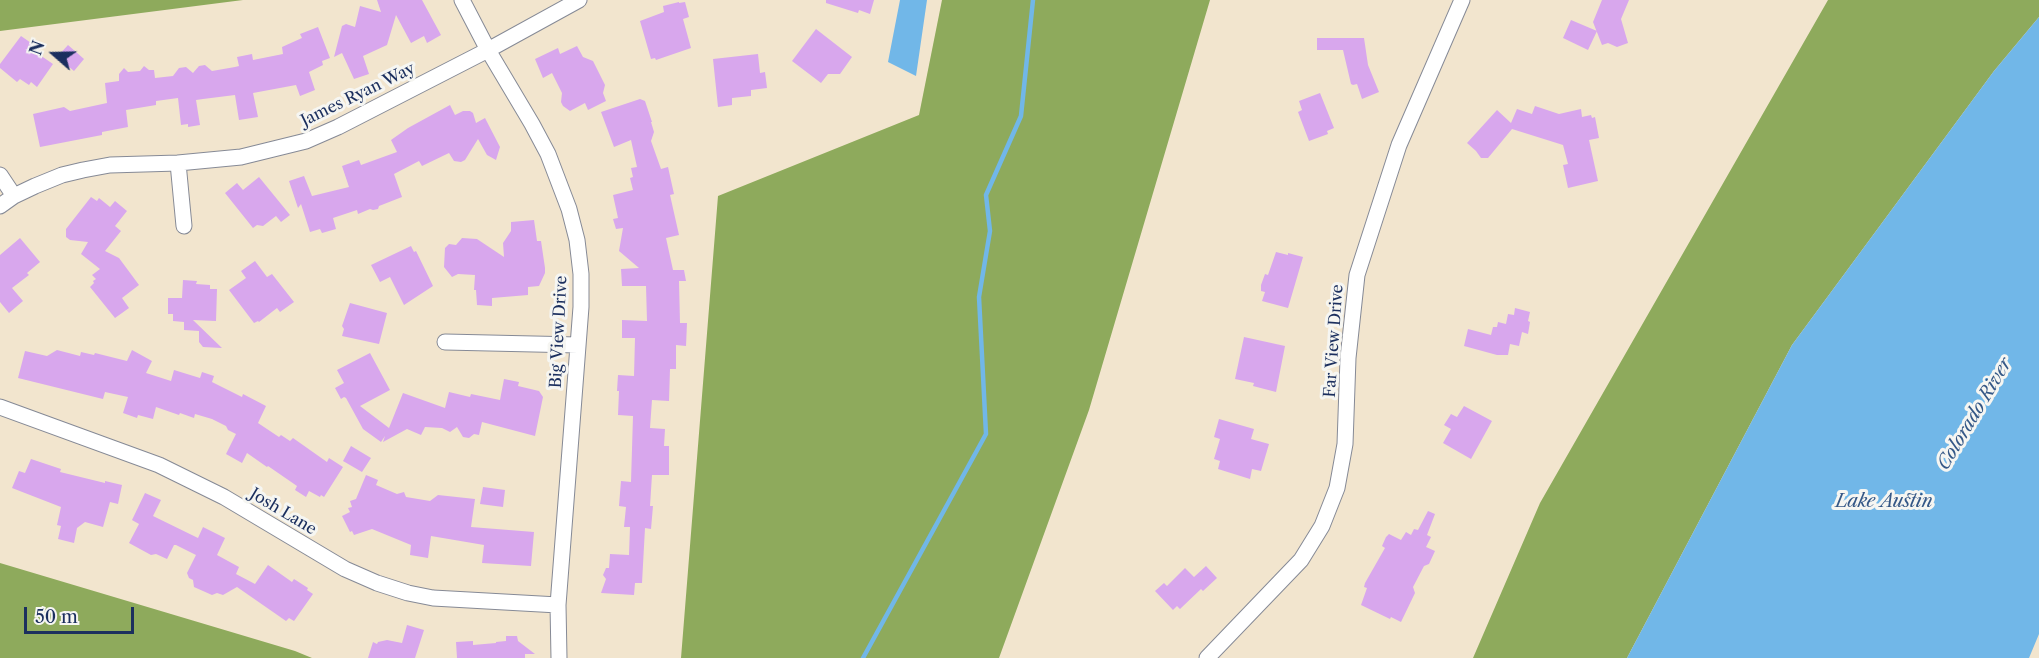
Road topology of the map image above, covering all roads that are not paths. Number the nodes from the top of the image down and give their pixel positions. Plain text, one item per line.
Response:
1 (462, 0) edge
2 (579, 0) edge
3 (1462, 0) edge
4 (488, 50) junction
5 (178, 163) junction
6 (0, 175) edge
7 (14, 196) junction
8 (0, 206) edge
9 (184, 226) dead end
10 (445, 342) dead end
11 (578, 345) junction
12 (0, 407) edge
13 (558, 605) junction
14 (560, 658) edge
15 (1207, 658) edge

1 - 4 street, Big View Drive
2 - 4 street, James Ryan Way
3 - 15 street, Far View Drive
4 - 5 street, James Ryan Way
4 - 11 street, Big View Drive
5 - 7 street, James Ryan Way
5 - 9 street
6 - 7 street
7 - 8 street, James Ryan Way
10 - 11 street
11 - 13 street, Big View Drive
12 - 13 street, Josh Lane
13 - 14 street, Big View Drive

